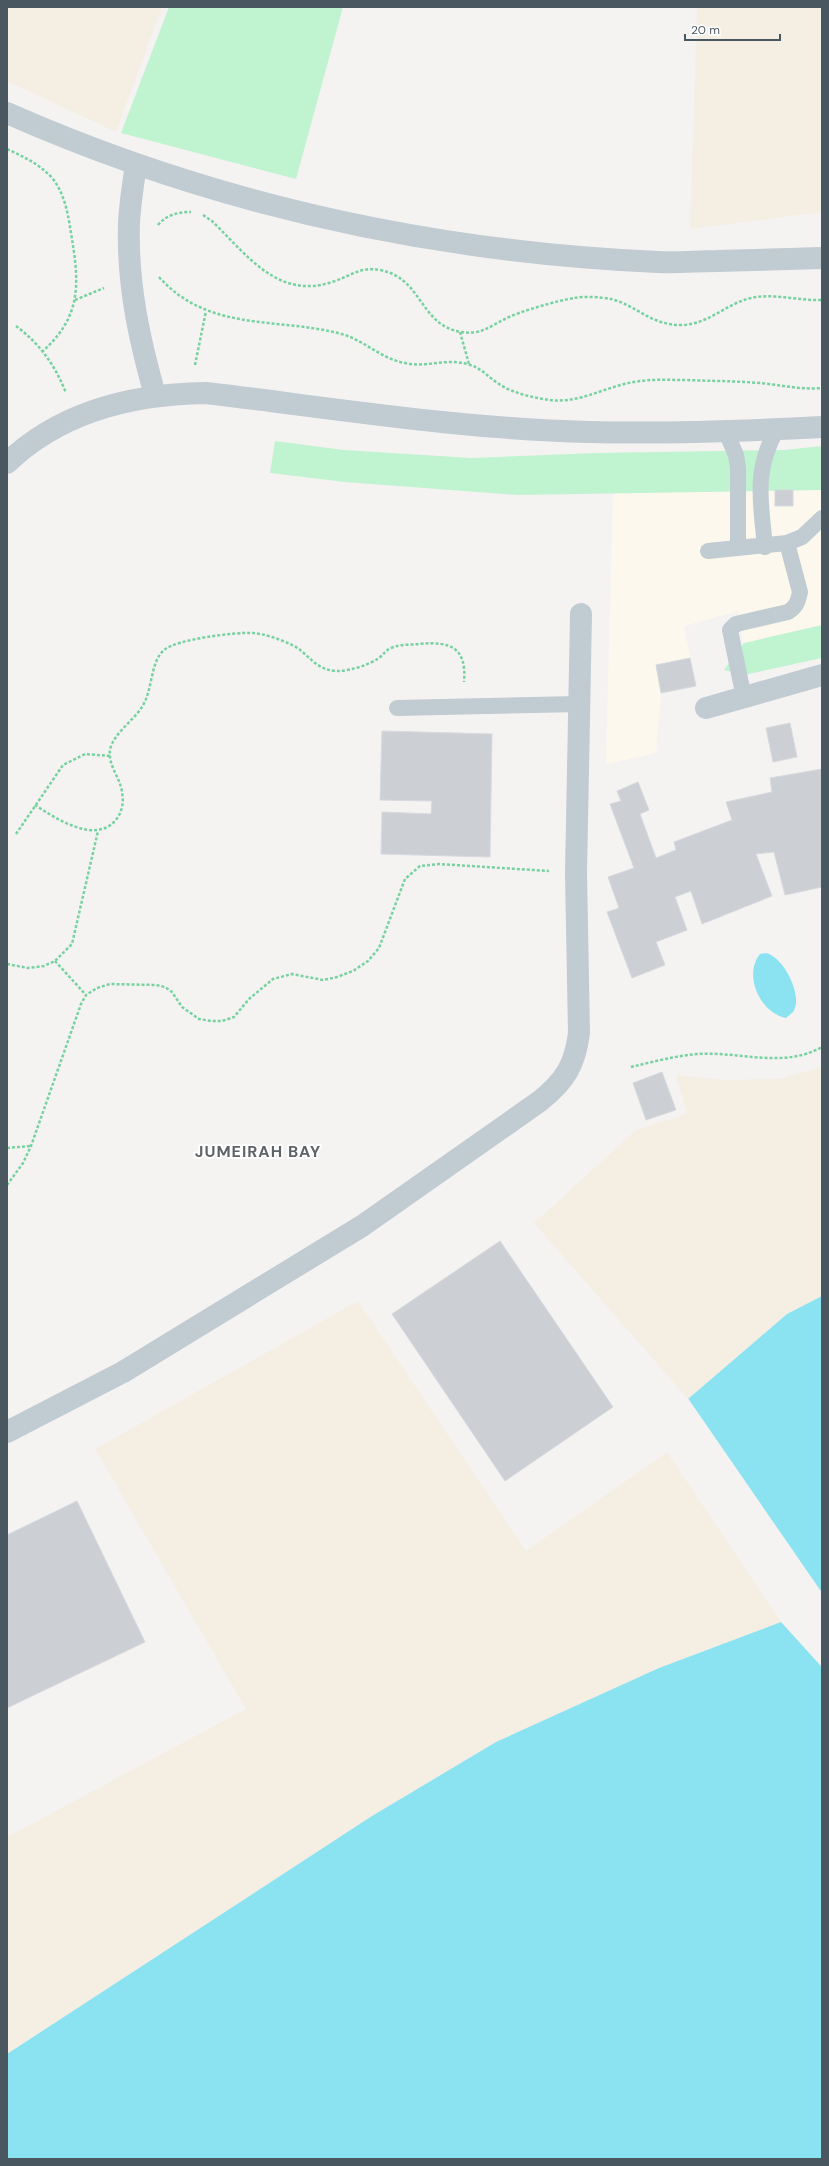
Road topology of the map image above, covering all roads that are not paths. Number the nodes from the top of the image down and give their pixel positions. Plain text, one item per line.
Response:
1 (7, 113) edge
2 (136, 165) junction
3 (822, 258) edge
4 (155, 395) junction
5 (822, 426) edge
6 (777, 429) junction
7 (726, 432) junction
8 (7, 464) edge
9 (822, 518) edge
10 (787, 544) junction
11 (765, 547) junction
12 (738, 548) junction
13 (708, 551) dead end
14 (581, 614) dead end
15 (822, 675) edge
16 (744, 698) junction
17 (579, 704) junction
18 (397, 708) dead end
19 (706, 708) dead end
20 (7, 1432) edge

1 - 2 street
2 - 3 street
2 - 4 street
4 - 7 street
4 - 8 street
5 - 6 street
6 - 7 street
6 - 11 lane
7 - 12 lane
9 - 10 lane
10 - 11 lane
10 - 16 lane
11 - 12 lane
12 - 13 lane
14 - 17 street
15 - 16 street
16 - 19 street
17 - 18 lane
17 - 20 street

